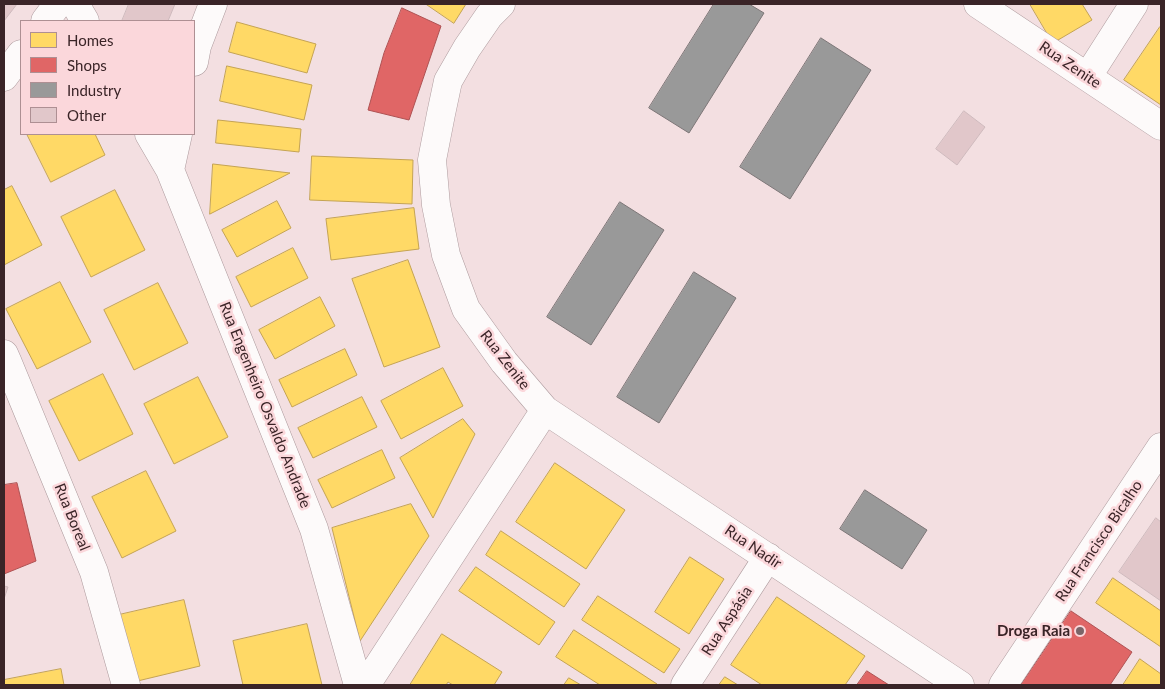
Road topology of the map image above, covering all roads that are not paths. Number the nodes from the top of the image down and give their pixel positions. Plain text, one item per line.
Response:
1 (58, 4) edge
2 (75, 4) edge
3 (213, 4) edge
4 (500, 4) edge
5 (978, 4) edge
6 (1134, 4) edge
7 (1112, 16) edge
8 (46, 20) edge
9 (84, 20) edge
10 (20, 55) edge
11 (195, 57) edge
12 (1088, 76) junction
13 (4, 77) edge
14 (1161, 126) edge
15 (150, 135) edge
16 (178, 135) edge
17 (170, 170) junction
18 (5, 364) edge
19 (545, 410) junction
20 (1161, 447) edge
21 (768, 557) junction
22 (126, 685) edge
23 (358, 685) edge
24 (366, 685) edge
25 (685, 685) edge
26 (960, 685) edge
27 (1003, 685) edge

1 - 8 street
2 - 9 street
3 - 11 street
4 - 19 street, Rua Zenite
5 - 12 street, Rua Zenite
6 - 7 street
7 - 12 street
10 - 13 street
12 - 14 street, Rua Zenite
15 - 17 street, Rua Engenheiro Osvaldo Andrade
16 - 17 street
17 - 23 street, Rua Engenheiro Osvaldo Andrade
18 - 22 street, Rua Boreal
19 - 21 street, Rua Nadir
19 - 24 street
20 - 27 street, Rua Francisco Bicalho
21 - 25 street, Rua Aspásia
21 - 26 street, Rua Nadir

